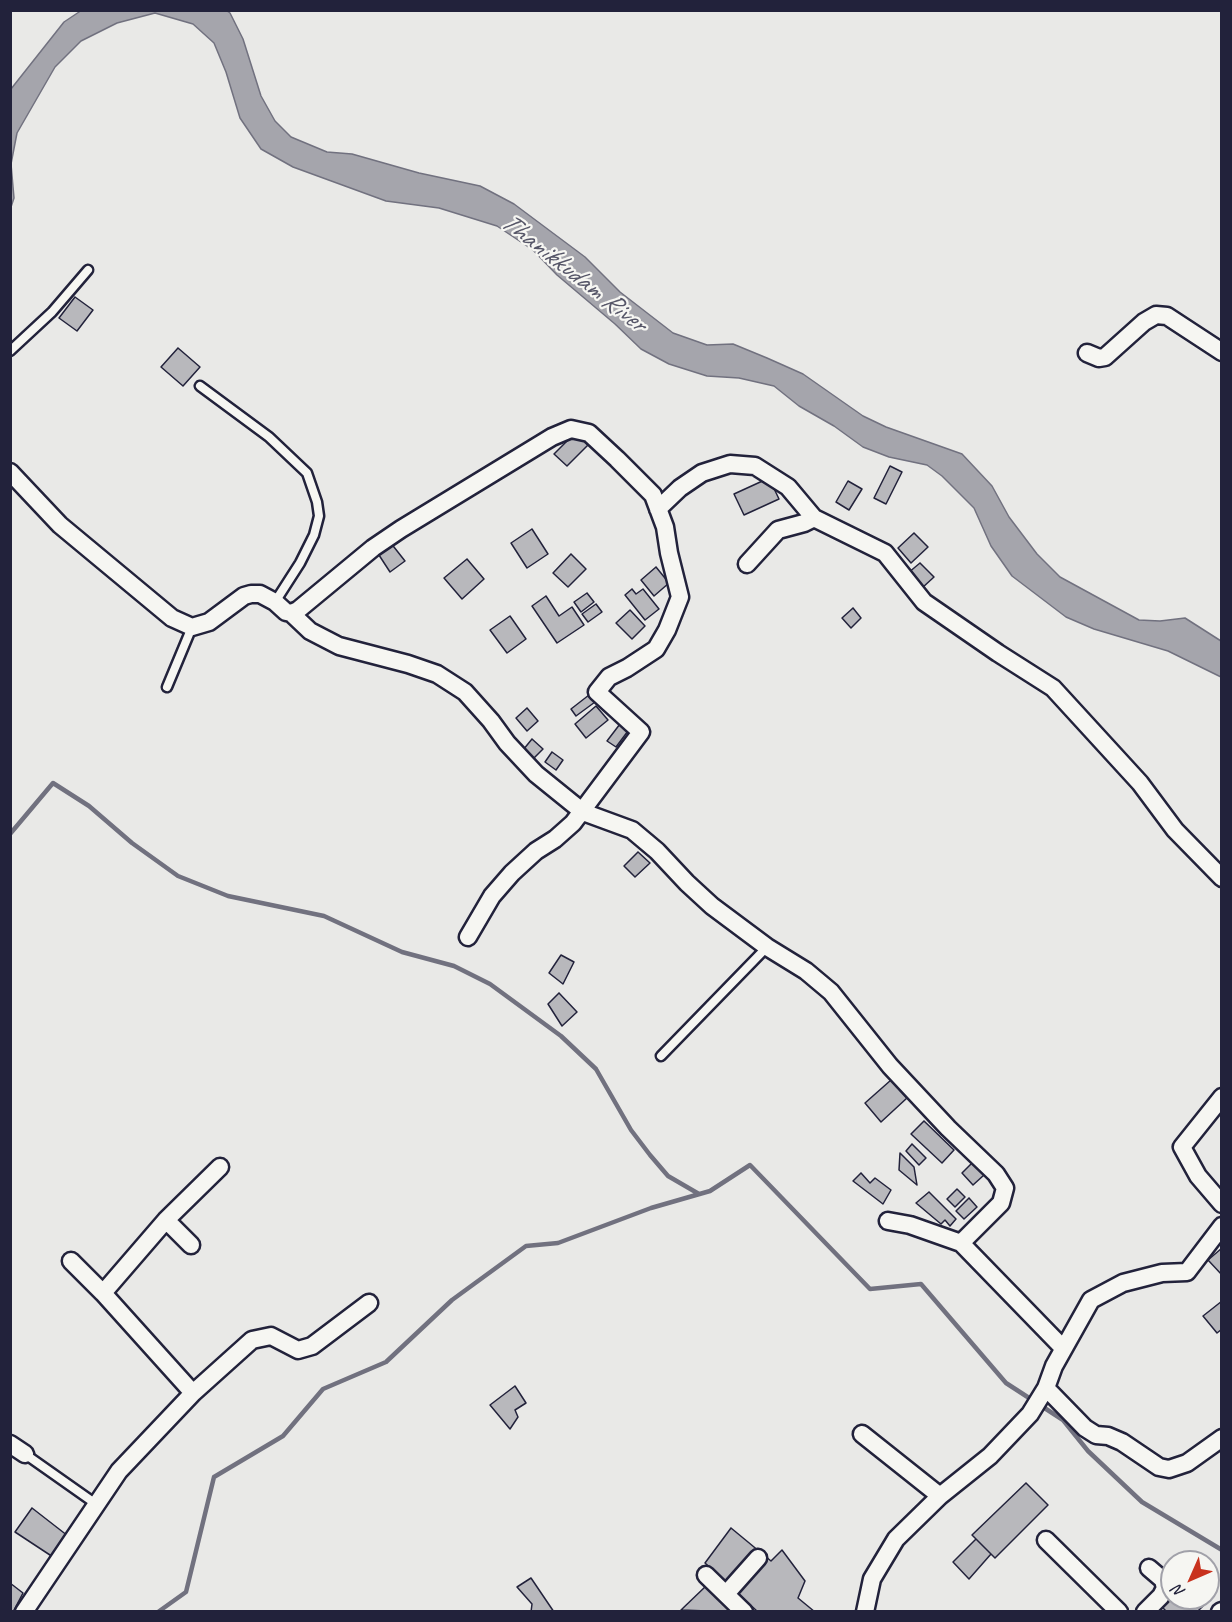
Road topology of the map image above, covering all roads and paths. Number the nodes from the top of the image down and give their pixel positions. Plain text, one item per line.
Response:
1 (88, 270) dead end
2 (10, 351) edge
3 (1221, 352) edge
4 (1087, 353) dead end
5 (201, 386) dead end
6 (10, 472) edge
7 (658, 509) junction
8 (814, 518) junction
9 (747, 564) dead end
10 (275, 602) junction
11 (291, 613) junction
12 (192, 627) junction
13 (167, 687) dead end
14 (583, 812) junction
15 (1221, 878) edge
16 (468, 937) dead end
17 (767, 947) junction
18 (661, 1056) dead end
19 (1221, 1097) edge
20 (220, 1167) dead end
21 (1221, 1204) edge
22 (166, 1220) junction
23 (888, 1221) dead end
24 (1221, 1226) edge
25 (961, 1243) junction
26 (190, 1245) dead end
27 (71, 1260) dead end
28 (103, 1293) junction
29 (369, 1303) dead end
30 (1063, 1348) junction
31 (193, 1393) junction
32 (1043, 1393) junction
33 (862, 1434) dead end
34 (1221, 1438) edge
35 (10, 1444) edge
36 (25, 1454) joint
37 (940, 1496) junction
38 (96, 1504) junction
39 (1046, 1540) dead end
40 (758, 1558) dead end
41 (1149, 1568) dead end
42 (706, 1575) dead end
43 (726, 1594) junction
44 (24, 1611) edge
45 (744, 1611) edge
46 (865, 1611) edge
47 (1119, 1611) edge
48 (1145, 1611) edge

1 - 2 lane
3 - 4 street
5 - 10 lane
6 - 12 street
7 - 8 street
7 - 11 street
7 - 14 street
8 - 9 street
8 - 15 street
10 - 11 street
10 - 12 street
11 - 14 street
12 - 13 lane
14 - 16 street
14 - 17 street
17 - 18 lane
17 - 25 street
19 - 21 street
20 - 22 street
22 - 26 street
22 - 28 street
23 - 25 street
24 - 30 street
25 - 30 street
27 - 28 street
28 - 31 street
29 - 31 street
30 - 32 street
31 - 38 street
32 - 34 street
32 - 37 street
33 - 37 street
35 - 36 street
36 - 38 lane
37 - 46 street
38 - 44 street
39 - 47 street
40 - 43 street
41 - 48 street
42 - 43 street
43 - 45 street

